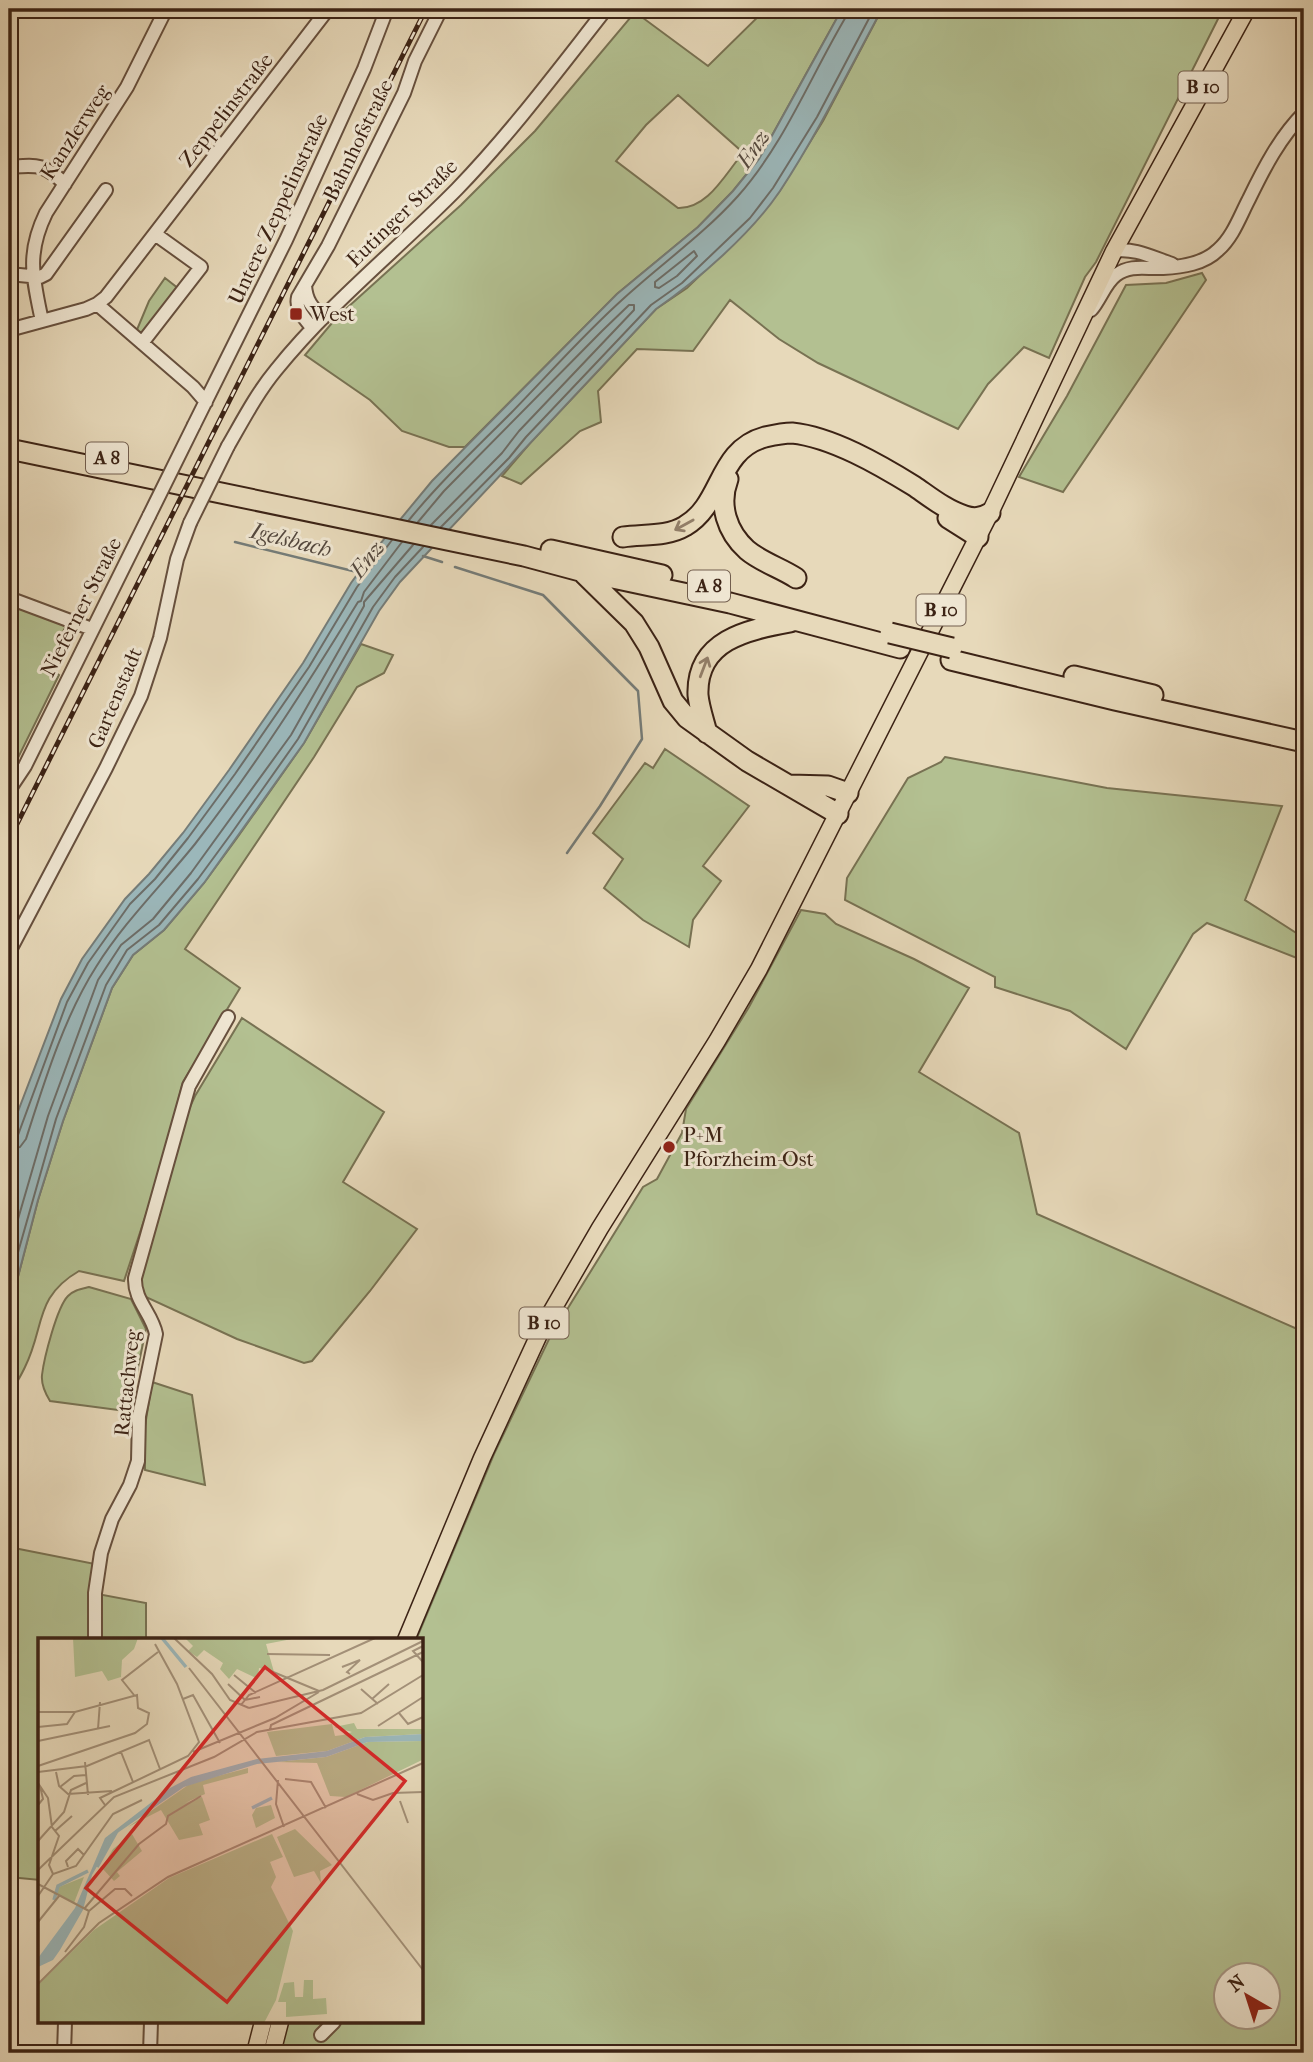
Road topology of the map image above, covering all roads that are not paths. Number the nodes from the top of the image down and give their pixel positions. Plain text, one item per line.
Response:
1 (166, 9) edge
2 (328, 9) edge
3 (387, 9) edge
4 (441, 9) edge
5 (606, 9) edge
6 (1247, 9) edge
7 (1304, 113) edge
8 (9, 167) edge
9 (65, 184) junction
10 (106, 190) dead end
11 (155, 234) junction
12 (1114, 251) junction
13 (1175, 265) junction
14 (1138, 267) junction
15 (9, 274) edge
16 (32, 276) junction
17 (305, 285) junction
18 (97, 304) junction
19 (323, 318) junction
20 (42, 321) junction
21 (312, 328) junction
22 (1076, 328) junction
23 (9, 330) edge
24 (142, 343) junction
25 (206, 402) junction
26 (195, 423) joint
27 (9, 438) edge
28 (228, 446) joint
29 (9, 449) edge
30 (990, 513) junction
31 (374, 519) junction
32 (623, 537) dead end
33 (978, 537) junction
34 (525, 550) junction
35 (580, 570) junction
36 (796, 578) dead end
37 (9, 597) edge
38 (796, 621) junction
39 (92, 629) junction
40 (895, 640) junction
41 (951, 654) junction
42 (1304, 731) edge
43 (706, 733) junction
44 (1304, 741) edge
45 (785, 785) junction
46 (851, 787) junction
47 (9, 790) edge
48 (838, 814) junction
49 (9, 952) edge
50 (228, 1017) dead end
51 (406, 1635) edge
52 (95, 1638) edge
53 (65, 2024) edge
54 (151, 2024) edge
55 (262, 2024) edge
56 (280, 2024) edge
57 (332, 2024) edge
58 (321, 2035) dead end
59 (64, 2053) edge
60 (149, 2053) edge
61 (254, 2053) edge
62 (272, 2053) edge

1 - 9 street, Kanzlerweg
2 - 11 street, Zeppelinstraße
3 - 25 street, Untere Zeppelinstraße
4 - 17 street, Bahnhofstraße
5 - 19 street, Eutinger Straße
6 - 12 main road, B 10
7 - 13 street
8 - 9 street
9 - 16 street, Kanzlerweg
10 - 16 street
11 - 18 street, Zeppelinstraße
11 - 24 street
12 - 13 street
12 - 14 street
12 - 22 main road, B 10
13 - 14 street
14 - 22 street
15 - 16 street
16 - 20 street, Kanzlerweg
17 - 19 street
17 - 21 street, Bahnhofstraße
18 - 20 street
18 - 24 street
19 - 21 street, Eutinger Straße
20 - 23 street
21 - 28 street, Eutinger Straße
22 - 30 main road, B 10
24 - 25 street
25 - 26 street, Untere Zeppelinstraße
26 - 39 street, Nieferner Straße, bridge
27 - 31 highway, A 8
28 - 49 street, Gartenstadt, bridge
29 - 31 highway, A 8
30 -> 32 highway
30 - 33 main road, B 10
31 - 34 highway, A 8
33 - 36 highway
33 - 46 main road, B 10
34 - 35 highway, A 8
34 - 40 highway, A 8
35 - 38 highway, A 8
35 - 43 highway
37 - 39 street
38 - 40 highway, A 8
43 -> 38 highway
39 - 47 street, Nieferner Straße
40 - 41 highway, A 8, bridge
41 - 42 highway, A 8
41 - 44 highway, A 8
43 - 45 highway
45 - 46 highway
45 - 48 highway
46 - 48 main road, B 10
48 - 51 main road, B 10
50 - 52 street, Rattachweg
53 - 59 street
54 - 60 street
55 - 61 main road
56 - 62 main road
57 - 58 street

